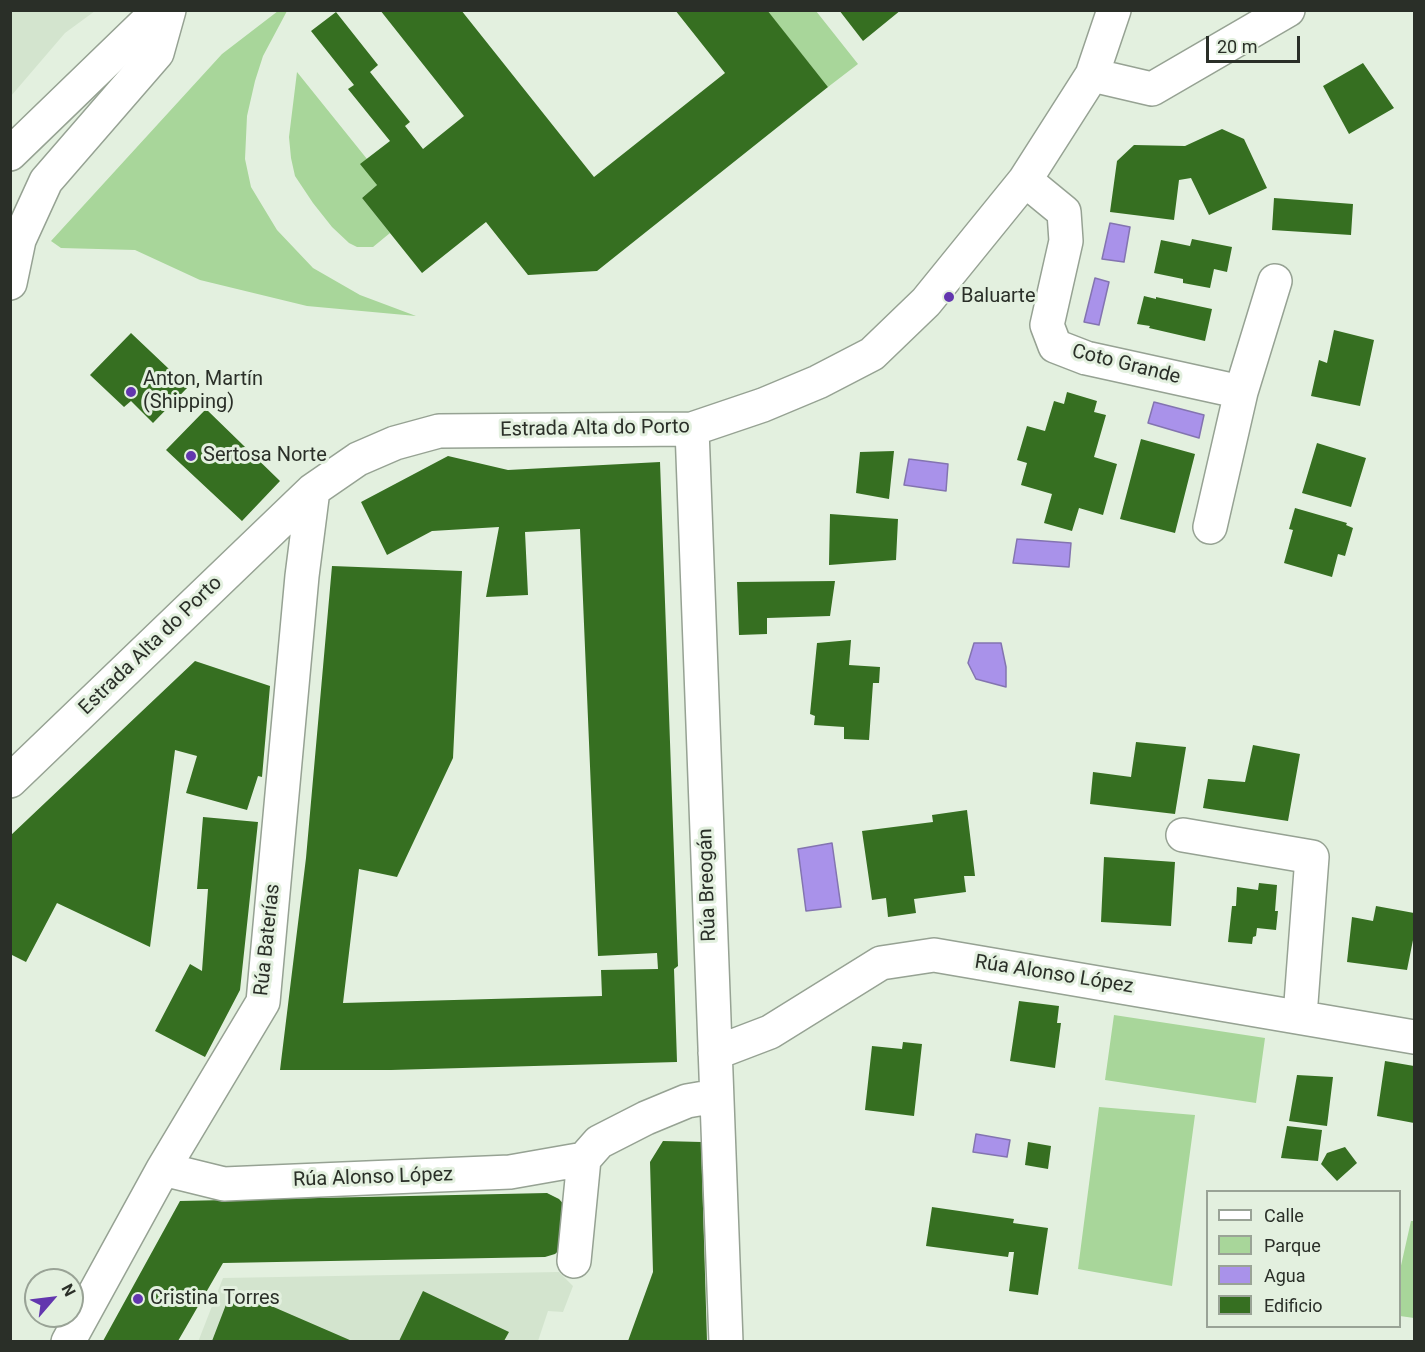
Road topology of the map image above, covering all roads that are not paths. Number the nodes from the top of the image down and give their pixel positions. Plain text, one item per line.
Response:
1 (159, 10) edge
2 (169, 10) edge
3 (1114, 10) edge
4 (1288, 10) edge
5 (1092, 75) junction
6 (10, 154) edge
7 (1025, 180) junction
8 (1275, 281) dead end
9 (10, 283) edge
10 (1240, 392) junction
11 (692, 429) junction
12 (314, 490) junction
13 (1210, 527) dead end
14 (10, 781) edge
15 (1183, 835) dead end
16 (1300, 1016) junction
17 (1414, 1037) edge
18 (714, 1053) junction
19 (716, 1096) junction
20 (584, 1159) junction
21 (163, 1168) junction
22 (574, 1261) dead end
23 (68, 1341) edge
24 (726, 1341) edge

1 - 6 street
2 - 9 street
3 - 5 street, Estrada Alta do Porto
4 - 5 street
5 - 7 street, Estrada Alta do Porto
7 - 10 street, Coto Grande
7 - 11 street, Estrada Alta do Porto
8 - 10 street
10 - 13 street
11 - 12 street, Estrada Alta do Porto
11 - 18 street, Rúa Breogán
12 - 14 street, Estrada Alta do Porto
12 - 21 street, Rúa Baterías
15 - 16 street
16 - 17 street, Rúa Alonso López
16 - 18 street, Rúa Alonso López
18 - 19 street, Rúa Breogán
19 - 20 street
19 - 24 street, Rúa Breogán
20 - 21 street, Rúa Alonso López
20 - 22 street
21 - 23 street, Rúa Baterías

